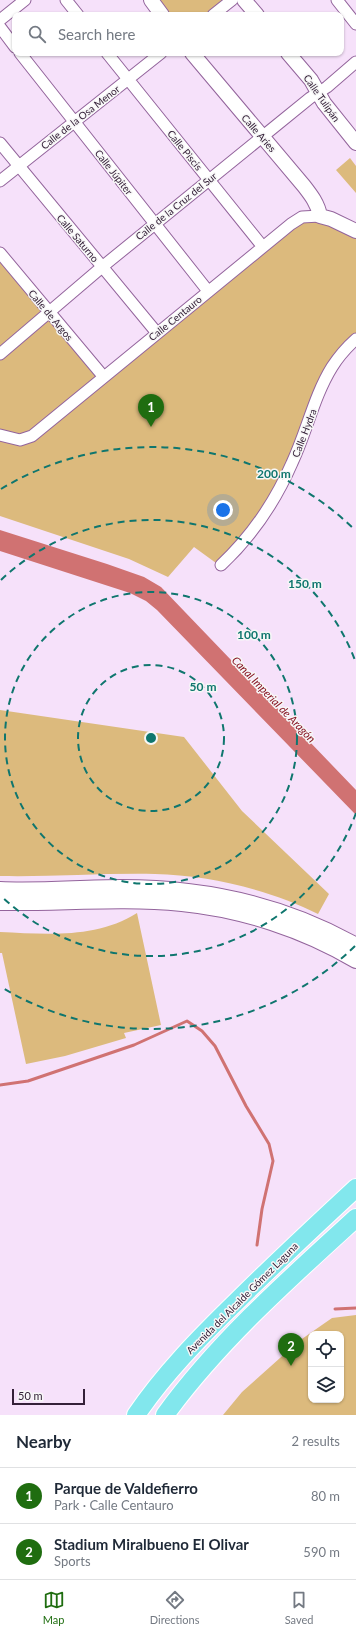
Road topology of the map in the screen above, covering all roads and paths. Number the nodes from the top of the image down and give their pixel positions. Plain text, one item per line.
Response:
1 (25, 0) edge
2 (66, 0) edge
3 (150, 0) edge
4 (232, 0) edge
5 (244, 0) edge
6 (337, 0) edge
7 (76, 12) edge
8 (160, 12) edge
9 (217, 12) edge
10 (254, 12) edge
11 (0, 20) edge
12 (356, 24) edge
13 (0, 27) edge
14 (12, 42) edge
15 (22, 56) edge
16 (109, 56) edge
17 (156, 56) edge
18 (195, 56) edge
19 (290, 56) edge
20 (356, 62) edge
21 (128, 79) junction
22 (318, 93) junction
23 (74, 122) junction
24 (262, 136) junction
25 (0, 143) edge
26 (356, 143) edge
27 (18, 166) junction
28 (208, 180) junction
29 (0, 181) edge
30 (320, 216) junction
31 (155, 224) junction
32 (356, 231) edge
33 (263, 247) junction
34 (0, 253) edge
35 (102, 267) junction
36 (208, 291) junction
37 (49, 312) junction
38 (157, 333) junction
39 (356, 339) edge
40 (0, 354) edge
41 (103, 376) junction
42 (0, 435) edge
43 (221, 565) dead end
44 (0, 890) edge
45 (0, 902) edge
46 (356, 946) edge
47 (356, 960) edge
48 (356, 1188) edge
49 (356, 1218) edge
50 (136, 1415) edge
51 (165, 1415) edge

1 - 11 street
2 - 7 street
3 - 8 street
4 - 9 street
5 - 10 street
6 - 12 street
13 - 14 street
15 - 23 street, Calle Júpiter
16 - 21 street, Calle Piscis
17 - 21 street, Calle de la Osa Menor
18 - 24 street, Calle Aries
19 - 22 street, Calle Tulipán
20 - 22 street, Calle de la Cruz del Sur
21 - 23 street, Calle de la Osa Menor
21 - 28 street, Calle Piscis
22 - 24 street, Calle de la Cruz del Sur
22 - 26 street, Calle Tulipán
23 - 27 street, Calle de la Osa Menor
23 - 31 street, Calle Júpiter
24 - 28 street, Calle de la Cruz del Sur
24 - 30 street, Calle Aries
25 - 27 street, Calle Saturno
27 - 29 street, Calle de la Osa Menor
27 - 35 street, Calle Saturno
28 - 31 street, Calle de la Cruz del Sur
28 - 33 street, Calle Piscis
30 - 32 street, Calle Centauro
30 - 33 street, Calle Centauro
31 - 35 street, Calle de la Cruz del Sur
31 - 36 street, Calle Júpiter
33 - 36 street, Calle Centauro
34 - 37 street, Calle de Argos
35 - 37 street, Calle de la Cruz del Sur
35 - 38 street, Calle Saturno
36 - 38 street, Calle Centauro
37 - 40 street, Calle de la Cruz del Sur
37 - 41 street, Calle de Argos
38 - 41 street, Calle Centauro
39 - 43 street, Calle Hydra
41 - 42 street, Calle Centauro
44 - 46 main road
45 - 47 main road
48 - 50 main road, Avenida del Alcalde Gómez Laguna
49 - 51 main road, Avenida del Alcalde Gómez Laguna

